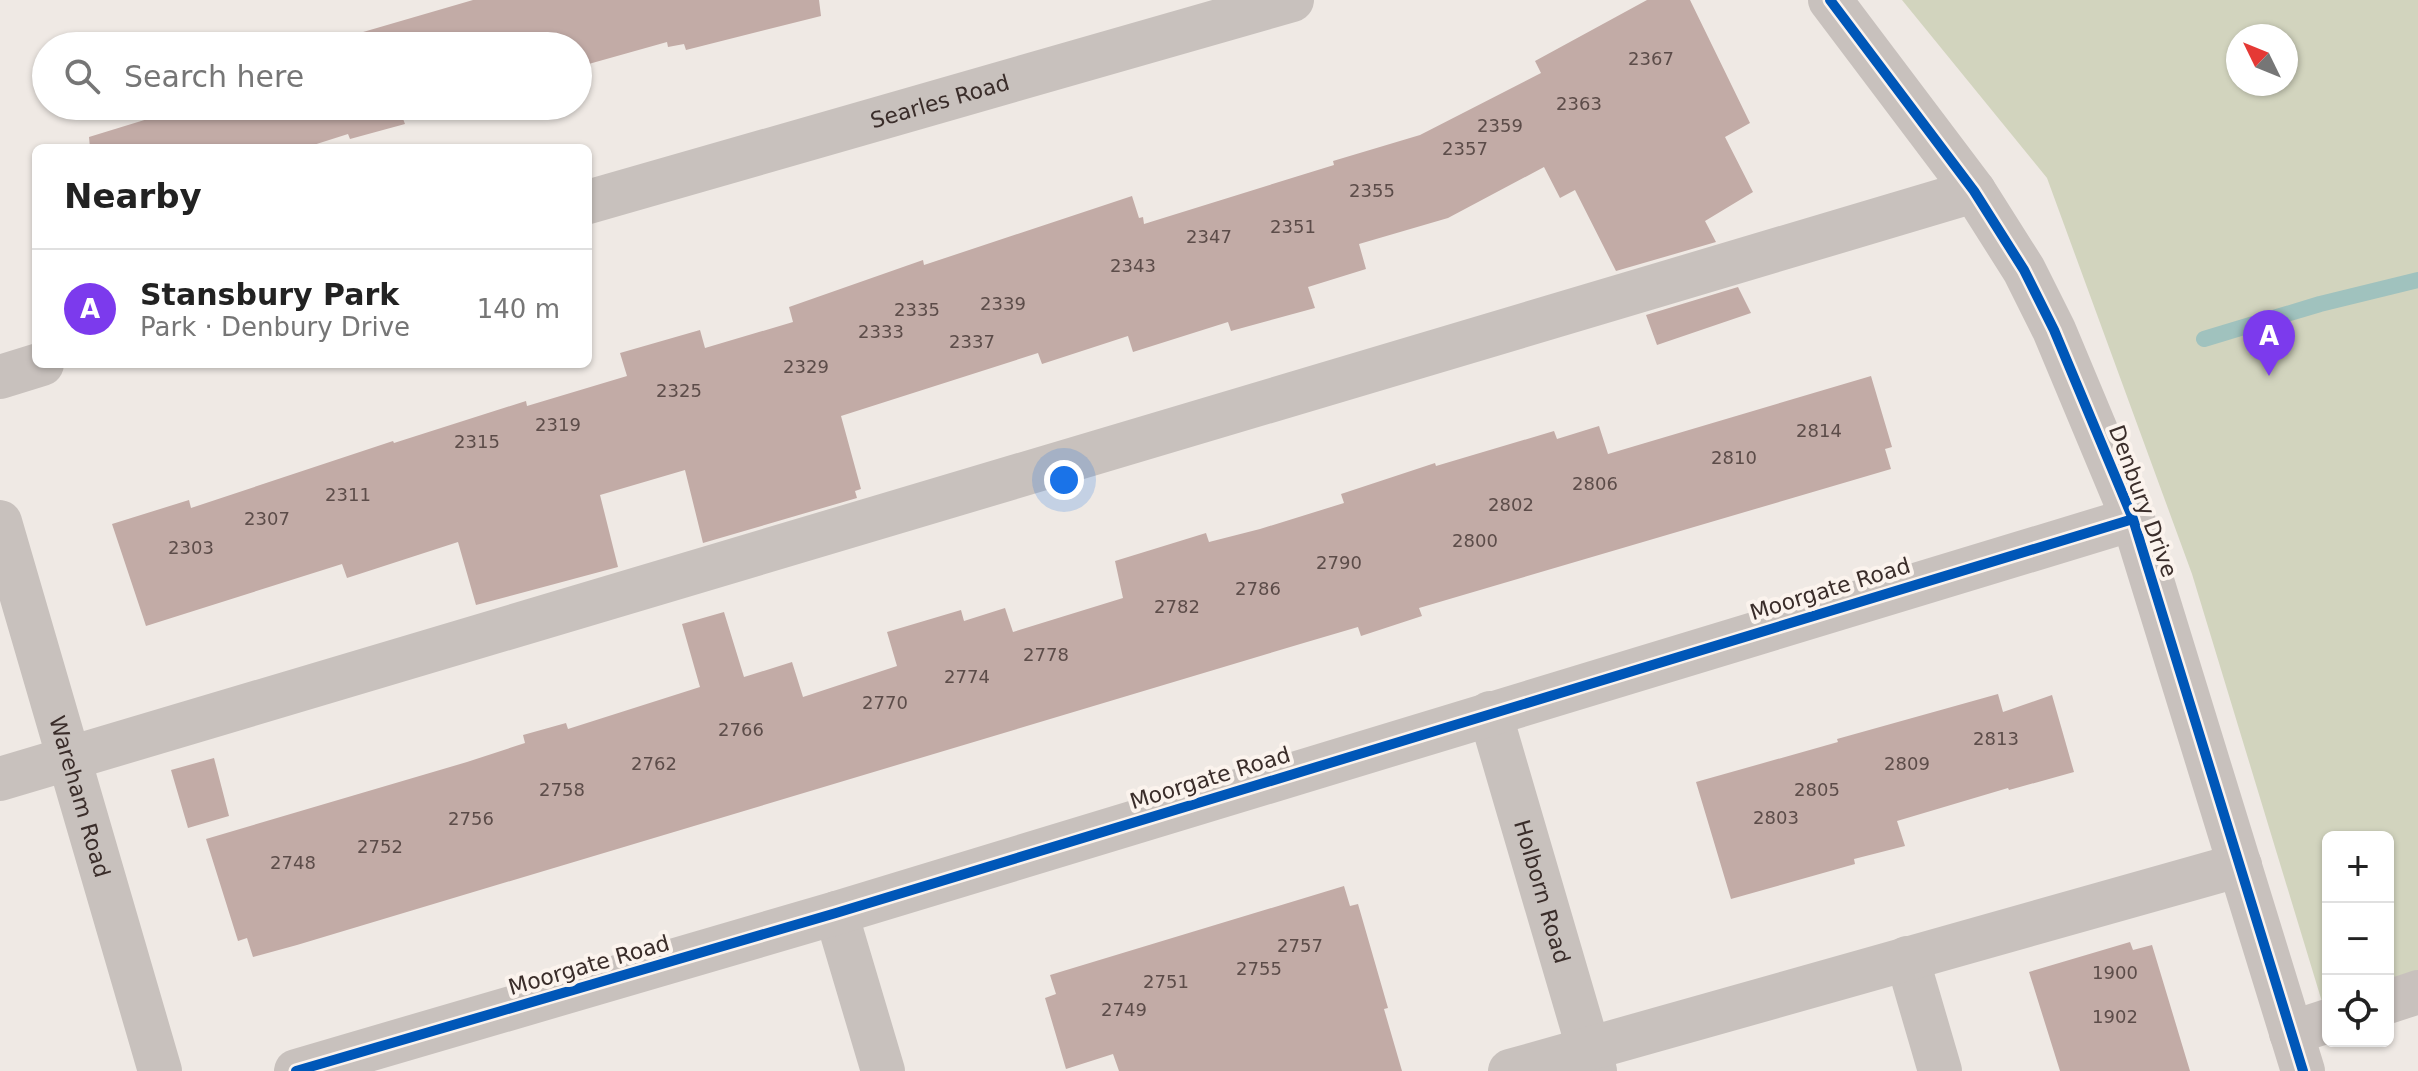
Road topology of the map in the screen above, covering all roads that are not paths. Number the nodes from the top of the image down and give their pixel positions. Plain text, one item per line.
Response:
1 (1292, 0) edge
2 (1830, 0) edge
3 (1974, 191) junction
4 (592, 201) edge
5 (32, 367) edge
6 (0, 377) edge
7 (2133, 519) junction
8 (0, 522) edge
9 (1490, 713) junction
10 (70, 759) junction
11 (0, 779) edge
12 (2240, 865) junction
13 (836, 913) junction
14 (1907, 958) junction
15 (2418, 992) edge
16 (2394, 1000) edge
17 (2308, 1041) edge
18 (1591, 1060) edge
19 (160, 1071) edge
20 (296, 1071) edge
21 (883, 1071) edge
22 (1510, 1071) edge
23 (1940, 1071) edge

1 - 4 street, Searles Road
2 - 3 street, Denbury Drive
3 - 7 street, Denbury Drive
3 - 10 street
5 - 6 street
7 - 9 street, Moorgate Road
7 - 12 street, Denbury Drive
8 - 10 street, Wareham Road
9 - 13 street, Moorgate Road
9 - 18 street, Holborn Road
10 - 11 street
10 - 19 street, Wareham Road
12 - 14 street
12 - 17 street, Denbury Drive
13 - 20 street, Moorgate Road
13 - 21 street
14 - 18 street
14 - 23 street
15 - 16 street
18 - 22 street

